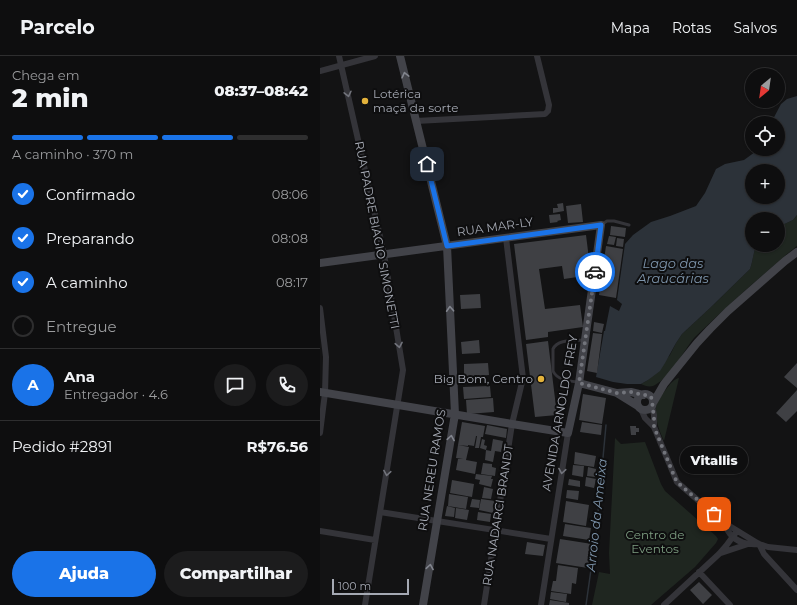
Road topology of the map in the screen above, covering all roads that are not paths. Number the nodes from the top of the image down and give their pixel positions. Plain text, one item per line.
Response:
1 (339, 56) edge
2 (375, 56) edge
3 (400, 56) edge
4 (537, 56) edge
5 (341, 65) junction
6 (320, 71) edge
7 (416, 121) junction
8 (601, 225) junction
9 (629, 225) dead end
10 (506, 238) junction
11 (447, 246) junction
12 (797, 252) edge
13 (384, 254) junction
14 (320, 263) edge
15 (320, 308) edge
16 (585, 340) junction
17 (579, 383) junction
18 (663, 386) junction
19 (323, 392) edge
20 (617, 393) junction
21 (644, 395) junction
22 (398, 405) junction
23 (652, 405) junction
24 (639, 407) junction
25 (455, 414) junction
26 (512, 424) junction
27 (654, 427) junction
28 (320, 432) edge
29 (568, 433) junction
30 (380, 512) junction
31 (437, 521) junction
32 (723, 522) junction
33 (496, 530) junction
34 (320, 531) edge
35 (737, 531) junction
36 (733, 537) junction
37 (551, 539) junction
38 (375, 540) junction
39 (748, 544) junction
40 (759, 544) junction
41 (797, 550) edge
42 (719, 554) junction
43 (699, 572) junction
44 (797, 590) edge
45 (365, 605) edge
46 (423, 605) edge
47 (484, 605) edge
48 (540, 605) edge
49 (664, 605) edge
50 (730, 605) edge

1 - 5 street, RUA PADRE BIAGIO SIMONETTI
2 - 5 street
7 -> 3 street, RUA NEREU RAMOS
4 - 7 street
5 - 6 street
5 -> 13 street, RUA PADRE BIAGIO SIMONETTI
7 - 11 street, RUA NEREU RAMOS
8 - 9 lane
8 - 10 street, RUA MAR-LY
8 - 16 street, AVENIDA ARNOLDO FREY
10 - 11 street, RUA MAR-LY
10 - 26 street, RUA NADARCI BRANDT
11 - 13 street, RUA MAR-LY
25 -> 11 street, RUA NEREU RAMOS
12 - 18 street
13 - 14 street, RUA MAR-LY
13 -> 22 street, RUA PADRE BIAGIO SIMONETTI
15 - 19 street
16 - 17 street, AVENIDA ARNOLDO FREY
16 - 17 lane
17 - 20 street
17 - 29 street, AVENIDA ARNOLDO FREY
18 - 21 street
18 - 23 street
19 - 22 street
19 - 28 street
20 - 21 street
20 - 24 street
21 - 23 street
21 - 24 street
22 - 25 street
22 -> 30 street, RUA PADRE BIAGIO SIMONETTI
23 - 24 street
23 - 27 street
24 - 27 street
25 - 26 street
31 -> 25 street, RUA NEREU RAMOS
26 - 29 street
26 - 33 street, RUA NADARCI BRANDT
27 - 32 street
29 -> 37 street, AVENIDA ARNOLDO FREY
30 - 31 street
30 - 38 street, RUA PADRE BIAGIO SIMONETTI
31 - 33 street
46 -> 31 street, RUA NEREU RAMOS
32 - 35 street
32 - 36 street
33 - 37 street
33 - 47 street, RUA NADARCI BRANDT
34 - 38 street
35 - 36 street
35 - 40 street
36 - 39 street
36 - 42 street
37 - 48 street, AVENIDA ARNOLDO FREY
38 - 45 street, RUA PADRE BIAGIO SIMONETTI
39 - 40 street
39 - 42 street
40 - 41 street
40 - 44 street
42 - 43 street
43 - 49 street
43 - 50 street

